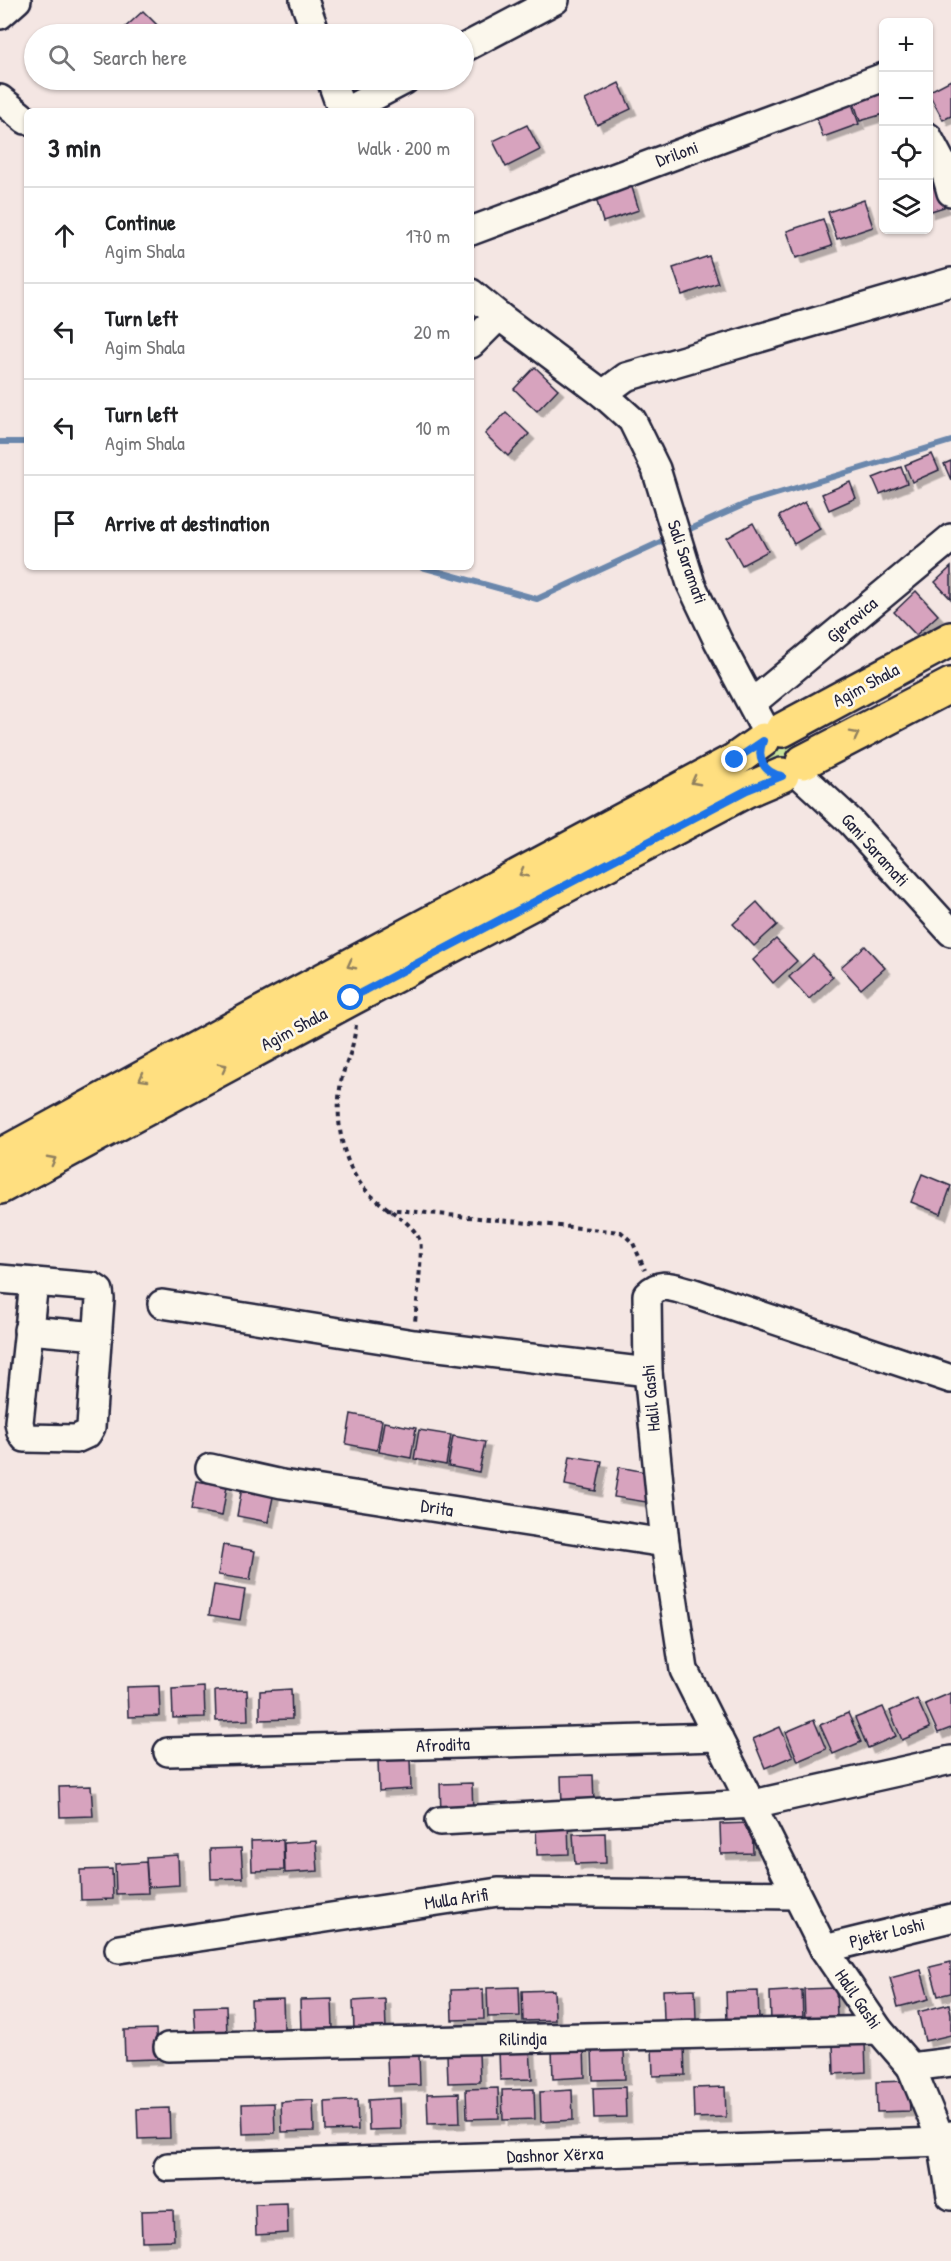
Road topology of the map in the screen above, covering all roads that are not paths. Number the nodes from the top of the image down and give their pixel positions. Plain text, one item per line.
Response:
1 (17, 0) edge
2 (304, 0) edge
3 (555, 0) edge
4 (0, 15) edge
5 (312, 24) edge
6 (474, 43) edge
7 (879, 79) edge
8 (335, 90) edge
9 (385, 90) edge
10 (0, 99) edge
11 (343, 108) edge
12 (350, 108) edge
13 (24, 118) edge
14 (933, 146) edge
15 (951, 192) edge
16 (474, 230) edge
17 (951, 282) edge
18 (474, 295) edge
19 (499, 316) junction
20 (474, 341) edge
21 (603, 393) junction
22 (951, 538) edge
23 (951, 639) edge
24 (951, 685) edge
25 (752, 703) junction
26 (771, 735) junction
27 (794, 769) junction
28 (951, 932) edge
29 (0, 1156) edge
30 (0, 1187) edge
31 (0, 1279) edge
32 (33, 1282) junction
33 (162, 1304) dead end
34 (28, 1330) junction
35 (98, 1336) junction
36 (648, 1372) junction
37 (951, 1379) edge
38 (210, 1468) dead end
39 (665, 1543) junction
40 (718, 1737) junction
41 (168, 1752) dead end
42 (951, 1760) edge
43 (753, 1804) junction
44 (440, 1821) dead end
45 (796, 1895) junction
46 (951, 1918) edge
47 (119, 1949) dead end
48 (824, 1949) junction
49 (879, 2030) junction
50 (168, 2047) dead end
51 (951, 2062) edge
52 (911, 2067) junction
53 (946, 2138) edge
54 (168, 2167) dead end
55 (951, 2196) edge

1 - 4 street
2 - 5 street
3 - 6 street
7 - 16 street, Driloni
8 - 11 street
9 - 12 street
10 - 13 street
14 - 15 street
17 - 21 street
18 - 19 street, Sali Saramati
19 - 20 street
19 - 21 street, Sali Saramati
21 - 25 street, Sali Saramati
22 - 25 street, Gjeravica
23 - 26 main road, Agim Shala
27 -> 24 main road, Agim Shala
25 - 26 street, Sali Saramati
26 - 27 main road
26 -> 29 main road, Agim Shala
27 - 28 street, Gani Saramati
30 -> 27 main road, Agim Shala
31 - 32 street
32 - 34 street
32 - 35 street
33 - 36 street
34 - 35 street
34 - 35 street
36 - 37 street, Halil Gashi
36 - 39 street, Halil Gashi
38 - 39 street, Drita
39 - 40 street, Halil Gashi
40 - 41 street, Afrodita
40 - 43 street, Halil Gashi
42 - 43 street
43 - 44 street
43 - 45 street, Halil Gashi
45 - 47 street, Mulla Arifi
45 - 48 street, Halil Gashi
46 - 48 street, Pjetër Loshi
48 - 49 street, Halil Gashi
49 - 50 street, Rilindja
49 - 52 street, Halil Gashi
51 - 52 street
52 - 53 street, Halil Gashi
53 - 54 street, Dashnor Xërxa
53 - 55 street, Halil Gashi

